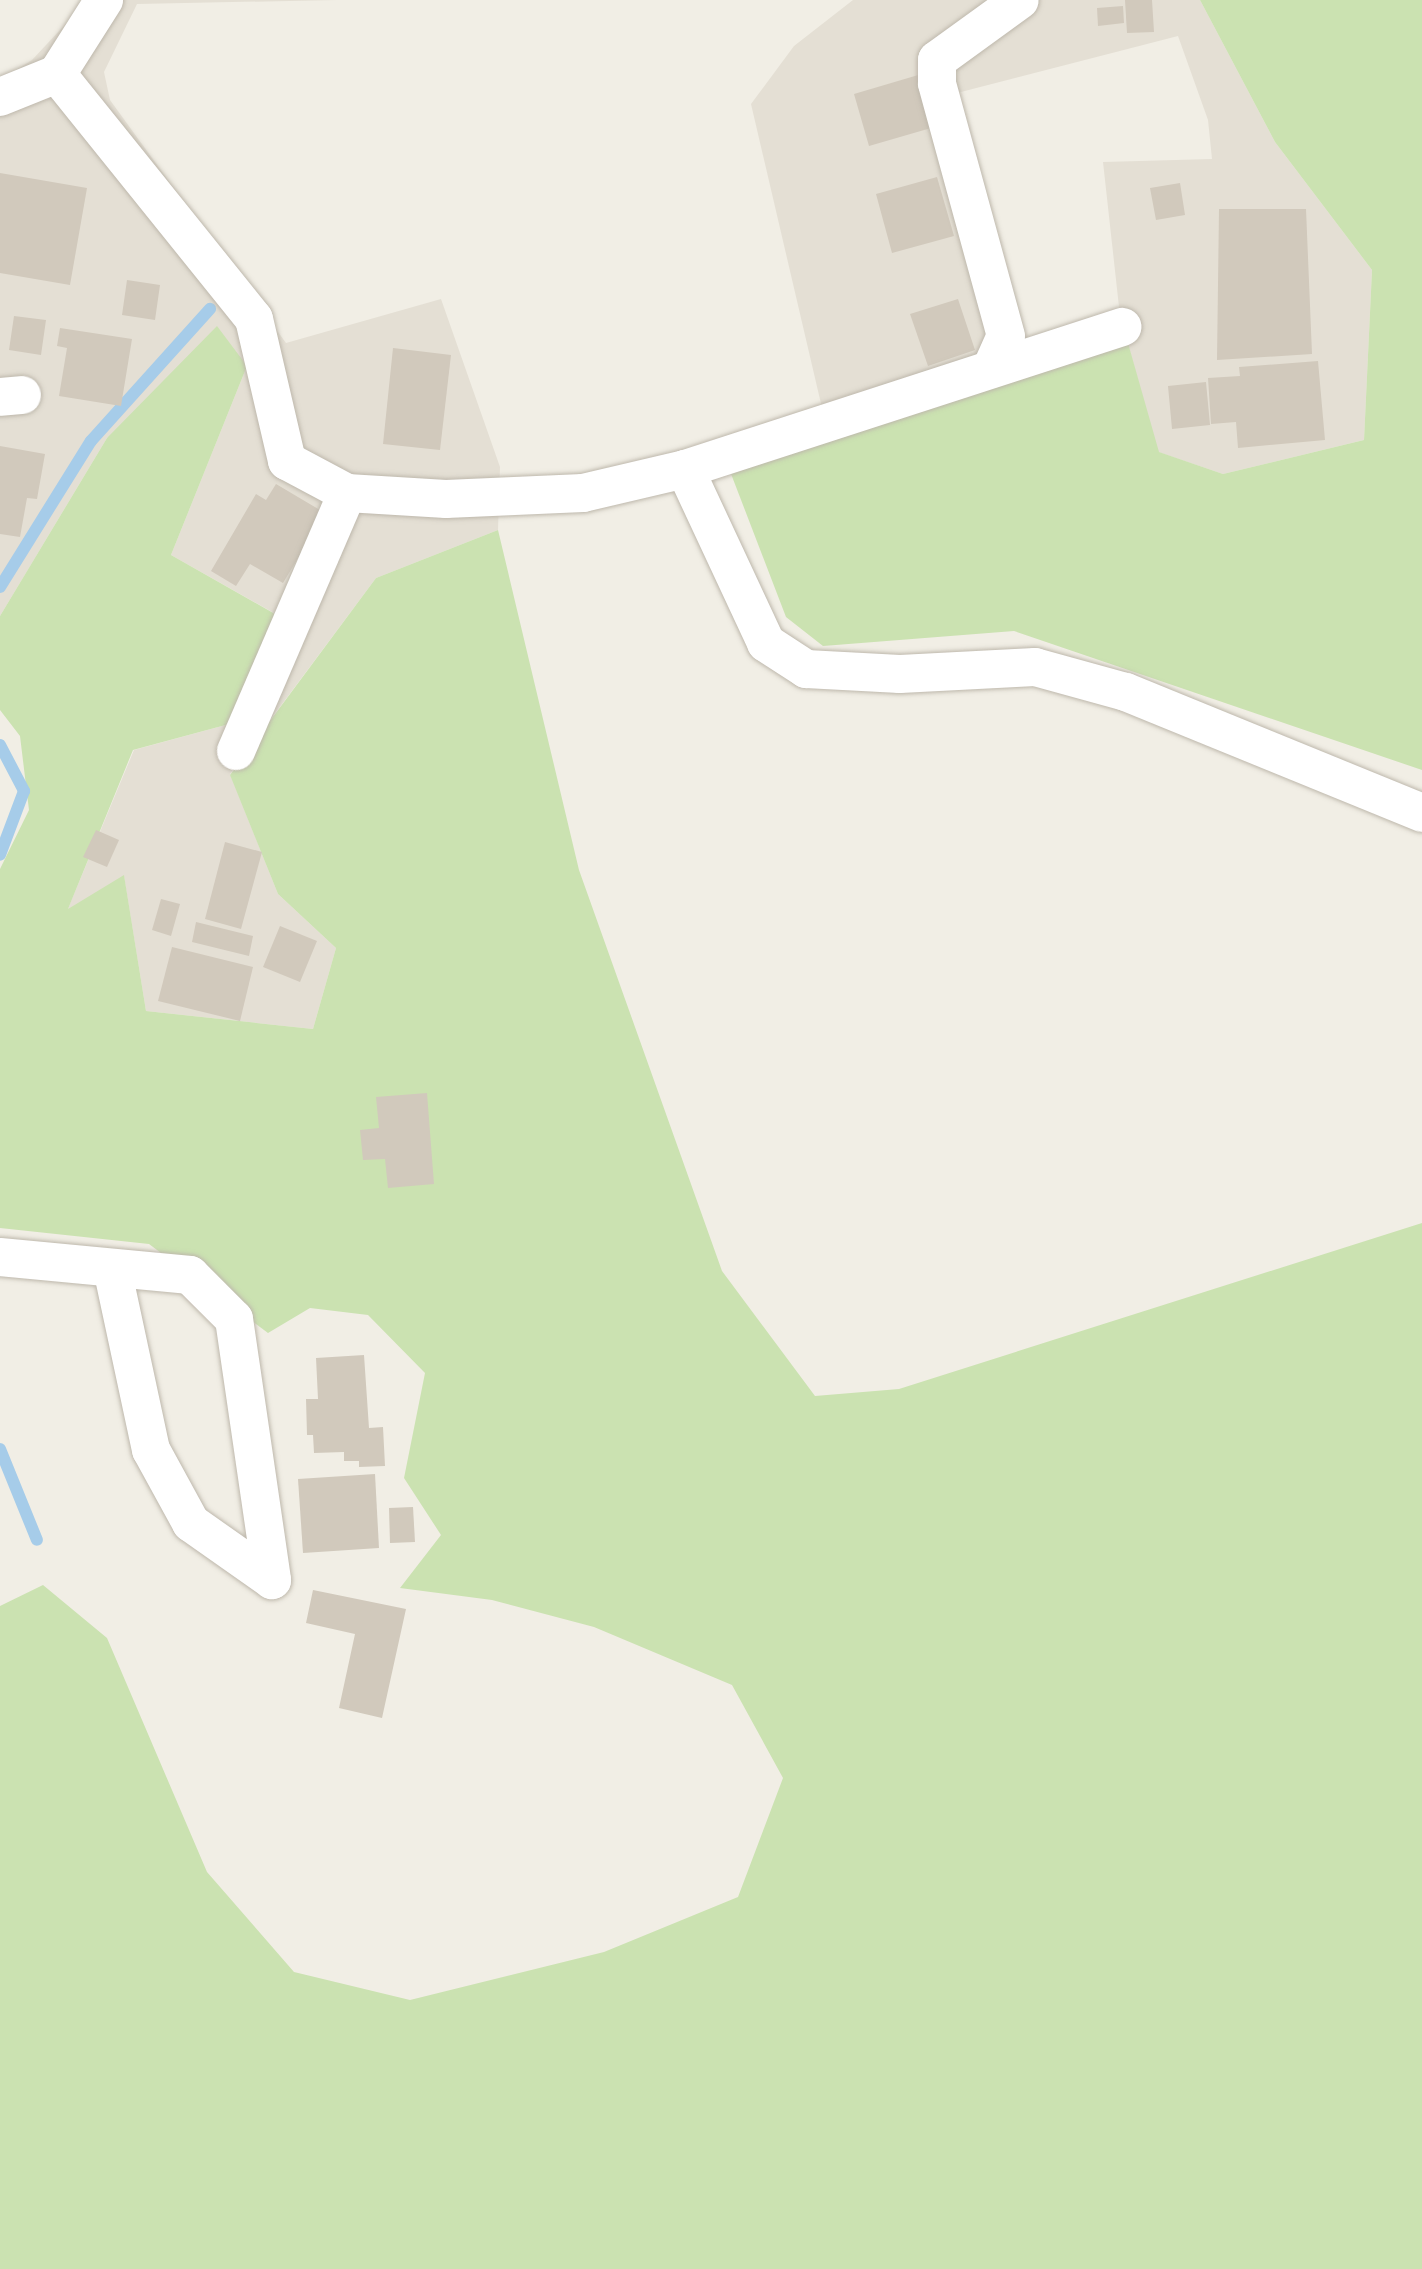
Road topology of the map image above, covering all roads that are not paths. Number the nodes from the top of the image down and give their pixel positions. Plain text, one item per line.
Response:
1 (103, 0) edge
2 (1020, 0) edge
3 (57, 74) junction
4 (0, 97) edge
5 (1124, 327) dead end
6 (990, 369) junction
7 (685, 469) junction
8 (347, 493) junction
9 (236, 751) dead end
10 (1422, 813) edge
11 (0, 1257) edge
12 (112, 1268) junction

1 - 3 street
2 - 6 street
3 - 4 street
3 - 8 street
5 - 6 street
6 - 7 street
7 - 8 street
7 - 10 street
8 - 9 street
11 - 12 street
12 - 12 street

